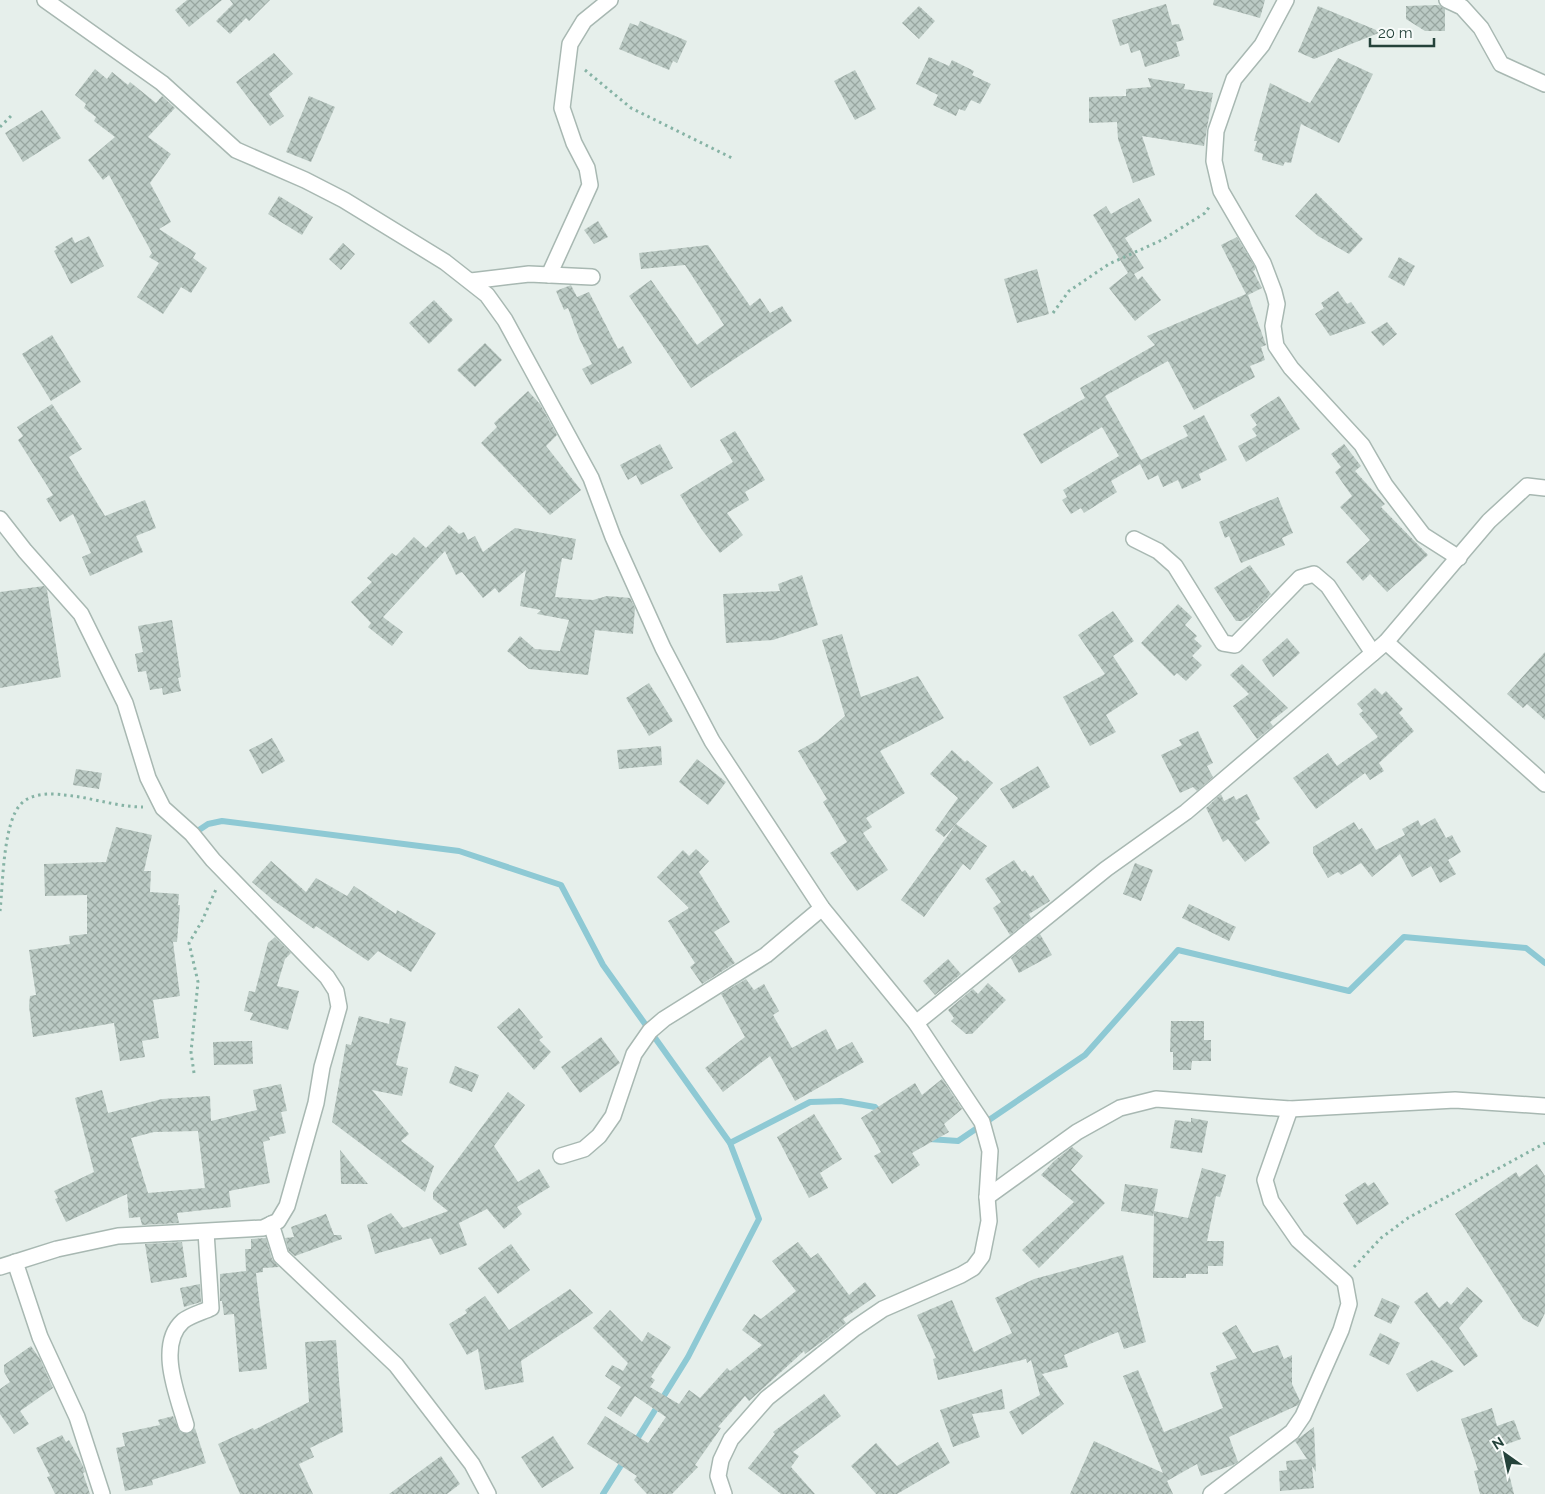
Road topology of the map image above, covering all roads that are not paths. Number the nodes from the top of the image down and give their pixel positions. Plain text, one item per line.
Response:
1 (46, 0) edge
2 (610, 0) edge
3 (1286, 0) edge
4 (1447, 0) edge
5 (1545, 84) edge
6 (549, 275) junction
7 (592, 277) dead end
8 (471, 281) junction
9 (1545, 488) edge
10 (0, 519) edge
11 (1134, 539) dead end
12 (1459, 558) junction
13 (1386, 642) junction
14 (1372, 653) junction
15 (1545, 784) edge
16 (822, 908) junction
17 (916, 1023) junction
18 (1545, 1106) edge
19 (1290, 1109) junction
20 (561, 1156) dead end
21 (987, 1198) junction
22 (271, 1224) junction
23 (206, 1232) junction
24 (15, 1262) junction
25 (0, 1267) edge
26 (186, 1424) dead end
27 (102, 1494) edge
28 (488, 1494) edge
29 (724, 1494) edge
30 (1211, 1494) edge

1 - 8 street
2 - 6 street
3 - 12 street
4 - 5 street
6 - 7 street
6 - 8 street
8 - 16 street
9 - 12 street
10 - 22 street
11 - 14 street
12 - 13 street
13 - 14 street
13 - 15 street
14 - 17 street
16 - 17 street
16 - 20 street
17 - 21 street
18 - 19 street
19 - 21 street
19 - 30 street
21 - 29 street
22 - 23 street
22 - 28 street
23 - 24 street
23 - 26 street
24 - 25 street
24 - 27 street

